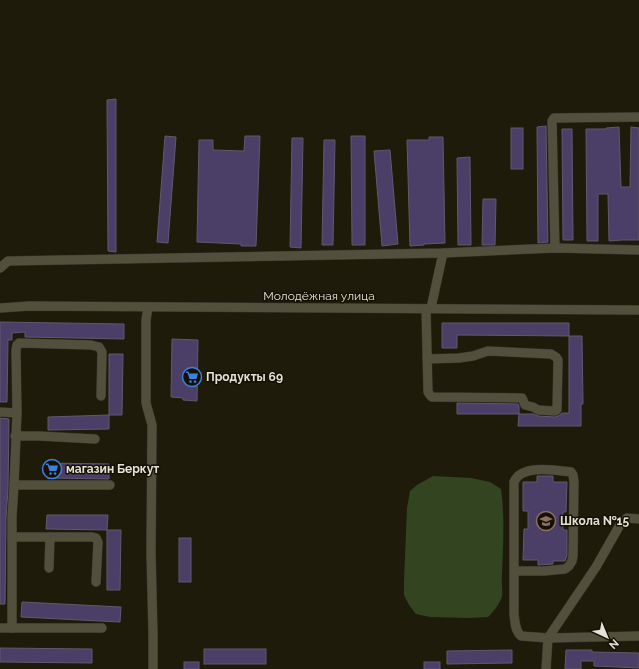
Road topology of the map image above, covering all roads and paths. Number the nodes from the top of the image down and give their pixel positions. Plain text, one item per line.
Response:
1 (639, 118) edge
2 (555, 248) junction
3 (639, 250) edge
4 (443, 253) junction
5 (0, 268) edge
6 (148, 307) junction
7 (0, 308) edge
8 (428, 309) junction
9 (639, 310) edge
10 (427, 359) junction
11 (101, 396) dead end
12 (0, 412) edge
13 (17, 413) junction
14 (15, 436) junction
15 (95, 439) dead end
16 (14, 485) junction
17 (110, 485) dead end
18 (639, 518) edge
19 (12, 537) junction
20 (50, 537) junction
21 (49, 568) dead end
22 (514, 571) junction
23 (96, 582) dead end
24 (0, 628) edge
25 (12, 628) junction
26 (102, 628) dead end
27 (639, 636) edge
28 (548, 638) junction
29 (153, 669) edge
30 (546, 669) edge

1 - 2 street
2 - 3 street
2 - 4 street
4 - 5 street
4 - 8 street
6 - 7 street, Молодёжная улица
6 - 8 street, Молодёжная улица
6 - 29 street
8 - 9 street, Молодёжная улица
8 - 10 street
10 - 10 street
11 - 13 street
12 - 13 street
13 - 14 street
14 - 15 street
14 - 16 street
16 - 17 street
16 - 19 street
18 - 28 street
19 - 20 street
19 - 25 street
20 - 21 street
20 - 23 street
22 - 22 street
22 - 28 street
24 - 25 street
25 - 26 street
27 - 28 street
28 - 30 street

